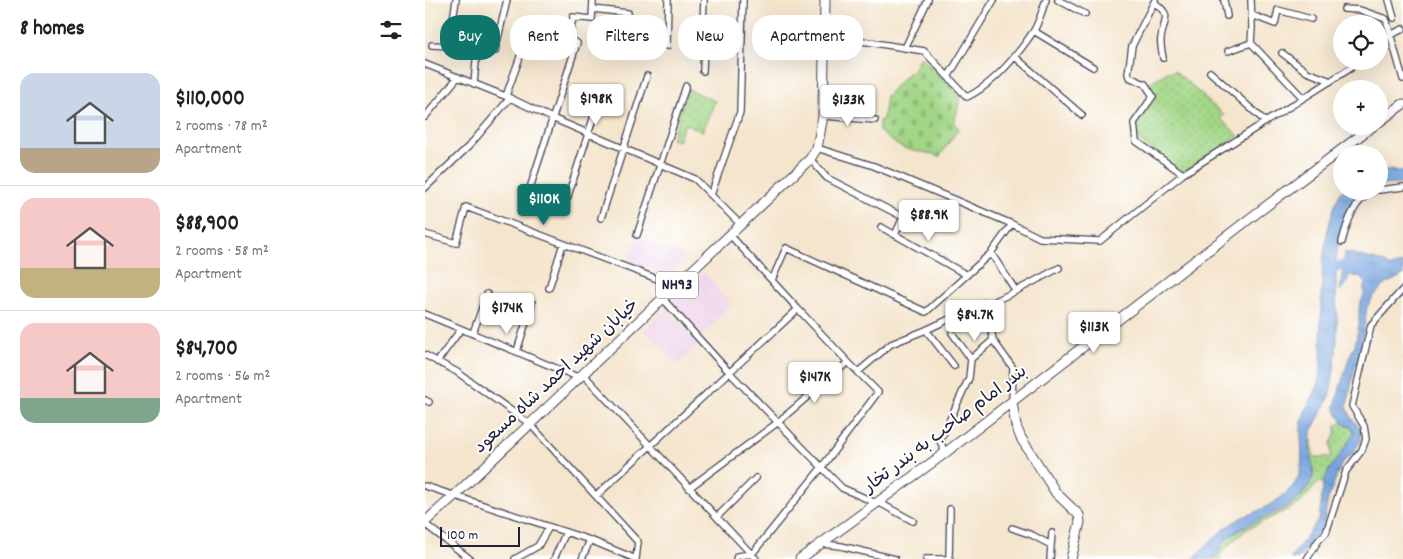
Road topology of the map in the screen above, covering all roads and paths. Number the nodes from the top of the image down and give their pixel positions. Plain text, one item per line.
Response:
1 (456, 0) edge
2 (507, 0) edge
3 (593, 0) edge
4 (668, 0) edge
5 (704, 0) edge
6 (743, 0) edge
7 (825, 0) edge
8 (928, 0) edge
9 (994, 0) edge
10 (1046, 0) edge
11 (1058, 0) edge
12 (1224, 0) edge
13 (1251, 0) edge
14 (1389, 0) edge
15 (1154, 1) edge
16 (593, 9) junction
17 (1343, 9) dead end
18 (628, 13) dead end
19 (1085, 14) dead end
20 (668, 15) edge
21 (825, 15) edge
22 (1252, 15) junction
23 (1227, 16) dead end
24 (1394, 18) dead end
25 (1311, 19) dead end
26 (1403, 29) edge
27 (1034, 31) junction
28 (1389, 35) junction
29 (863, 41) edge
30 (1251, 43) junction
31 (432, 45) dead end
32 (905, 48) junction
33 (1228, 51) dead end
34 (1282, 53) dead end
35 (1014, 56) junction
36 (1163, 58) dead end
37 (520, 60) edge
38 (824, 60) edge
39 (425, 64) edge
40 (1093, 68) dead end
41 (1348, 70) edge
42 (703, 71) dead end
43 (1210, 72) dead end
44 (647, 76) dead end
45 (458, 77) junction
46 (948, 77) junction
47 (1403, 79) edge
48 (1331, 81) junction
49 (475, 84) junction
50 (686, 86) dead end
51 (603, 88) dead end
52 (508, 97) junction
53 (1303, 98) junction
54 (1403, 104) edge
55 (1082, 115) dead end
56 (1388, 115) edge
57 (823, 116) junction
58 (425, 117) edge
59 (552, 118) junction
60 (875, 120) dead end
61 (1265, 122) junction
62 (588, 134) junction
63 (1361, 135) edge
64 (817, 148) junction
65 (624, 149) junction
66 (810, 159) junction
67 (660, 164) junction
68 (1183, 174) junction
69 (1403, 187) edge
70 (425, 188) edge
71 (530, 188) dead end
72 (1388, 189) edge
73 (711, 195) junction
74 (567, 199) dead end
75 (1362, 200) edge
76 (601, 218) dead end
77 (1011, 224) junction
78 (741, 225) junction
79 (881, 227) dead end
80 (425, 234) edge
81 (637, 235) dead end
82 (730, 235) junction
83 (895, 235) junction
84 (1342, 242) dead end
85 (563, 244) junction
86 (991, 252) junction
87 (1059, 268) dead end
88 (967, 275) junction
89 (772, 280) junction
90 (676, 286) junction
91 (549, 288) dead end
92 (1403, 289) edge
93 (1016, 291) junction
94 (487, 294) dead end
95 (663, 299) junction
96 (532, 303) dead end
97 (991, 303) junction
98 (798, 309) junction
99 (425, 314) edge
100 (461, 329) junction
101 (926, 330) junction
102 (952, 333) dead end
103 (473, 334) junction
104 (993, 340) junction
105 (517, 351) junction
106 (425, 354) edge
107 (971, 359) junction
108 (437, 362) junction
109 (848, 362) junction
110 (954, 366) dead end
111 (729, 372) junction
112 (858, 372) junction
113 (581, 376) junction
114 (1012, 402) junction
115 (777, 423) junction
116 (530, 424) junction
117 (651, 446) junction
118 (945, 453) junction
119 (821, 468) junction
120 (756, 478) dead end
121 (425, 486) edge
122 (689, 488) junction
123 (454, 496) junction
124 (596, 496) junction
125 (877, 503) junction
126 (950, 509) dead end
127 (717, 516) junction
128 (913, 521) dead end
129 (425, 523) edge
130 (549, 526) junction
131 (1012, 528) dead end
132 (566, 532) junction
133 (1052, 533) dead end
134 (591, 540) junction
135 (822, 544) junction
136 (1051, 545) junction
137 (754, 557) edge
138 (627, 558) edge
139 (470, 559) edge
140 (515, 559) edge
141 (554, 559) edge
142 (582, 559) edge
143 (636, 559) edge
144 (736, 559) edge
145 (800, 559) edge
146 (895, 559) edge
147 (926, 559) edge
148 (940, 559) edge
149 (949, 559) edge
150 (1050, 559) edge
151 (1071, 559) edge
152 (1307, 559) edge

1 - 31 street
2 - 49 street
3 - 16 street
4 - 20 street
5 - 42 street
6 - 73 street
7 - 21 main road, خیابان شهید احمد شاه مسعود / NH93
8 - 32 street
9 - 46 street
10 - 27 street
11 - 19 street
12 - 23 street
13 - 22 street
14 - 24 street
15 - 36 street
15 - 68 street
16 - 18 street
16 - 59 street
17 - 28 street
22 - 25 street
22 - 30 street
26 - 28 street
27 - 35 street
27 - 40 street
28 - 47 street
29 - 32 street
30 - 33 street
30 - 53 street
32 - 46 street
34 - 48 street
35 - 46 street
35 - 55 street
37 - 52 street
38 - 57 main road, خیابان شهید احمد شاه مسعود / NH93
39 - 45 street
41 - 48 street
43 - 61 street
44 - 65 street
45 - 49 street
45 - 58 street
48 - 53 street
49 - 52 street
50 - 67 street
51 - 62 street
52 - 59 street
52 - 70 street
53 - 61 street
54 - 56 main road
57 - 60 street
57 - 64 main road, خیابان شهید احمد شاه مسعود / NH93
59 - 62 street
59 - 71 street
61 - 68 street
62 - 65 street
62 - 74 street
63 - 114 main road, بندر امام صاحب به بندر تخار
64 - 66 main road, خیابان شهید احمد شاه مسعود / NH93
64 - 77 street
65 - 67 street
65 - 76 street
66 - 78 main road, خیابان شهید احمد شاه مسعود / NH93
66 - 83 street
67 - 73 street
67 - 81 street
68 - 77 street
69 - 72 street
73 - 78 street
75 - 84 street
77 - 86 street
78 - 82 main road, خیابان شهید احمد شاه مسعود / NH93
79 - 83 street
80 - 85 street
82 - 89 street
82 - 90 main road, خیابان شهید احمد شاه مسعود / NH93
83 - 88 street
85 - 90 street
85 - 91 street
86 - 88 street
86 - 93 street
87 - 93 street
88 - 89 street
89 - 98 street
90 - 95 main road, خیابان شهید احمد شاه مسعود / NH93
92 - 152 street
93 - 97 street
94 - 103 street
95 - 111 street
95 - 113 main road, خیابان شهید احمد شاه مسعود / NH93
96 - 105 street
97 - 101 street
97 - 104 street
98 - 109 street
98 - 111 street
99 - 100 street
100 - 103 street
100 - 108 street
101 - 110 street
101 - 112 street
102 - 107 street
103 - 105 street
104 - 107 street
104 - 114 street
105 - 113 street
106 - 108 street
107 - 118 street
108 - 116 street
109 - 112 street
109 - 115 street
111 - 115 street
111 - 117 street
112 - 119 street
113 - 116 main road, خیابان شهید احمد شاه مسعود / NH93
113 - 117 street
114 - 118 main road, بندر امام صاحب به بندر تخار
114 - 151 main road
115 - 119 street
115 - 122 street
116 - 123 main road, خیابان شهید احمد شاه مسعود / NH93
116 - 124 street
117 - 122 street
117 - 124 street
118 - 125 main road, بندر امام صاحب به بندر تخار
119 - 125 street
119 - 137 street
120 - 127 street
121 - 123 street
122 - 127 street
123 - 129 main road, خیابان شهید احمد شاه مسعود / NH93
123 - 130 street
124 - 143 street
125 - 128 street
125 - 135 main road, بندر امام صاحب به بندر تخار
126 - 149 street
127 - 137 street
129 - 139 street
130 - 132 street
130 - 140 street
131 - 136 street
132 - 134 street
132 - 141 street
133 - 136 street
134 - 138 street
134 - 142 street
135 - 145 main road, بندر امام صاحب به بندر تخار
135 - 146 street
136 - 150 street
137 - 144 street
138 - 143 street
147 - 148 street
148 - 149 street

